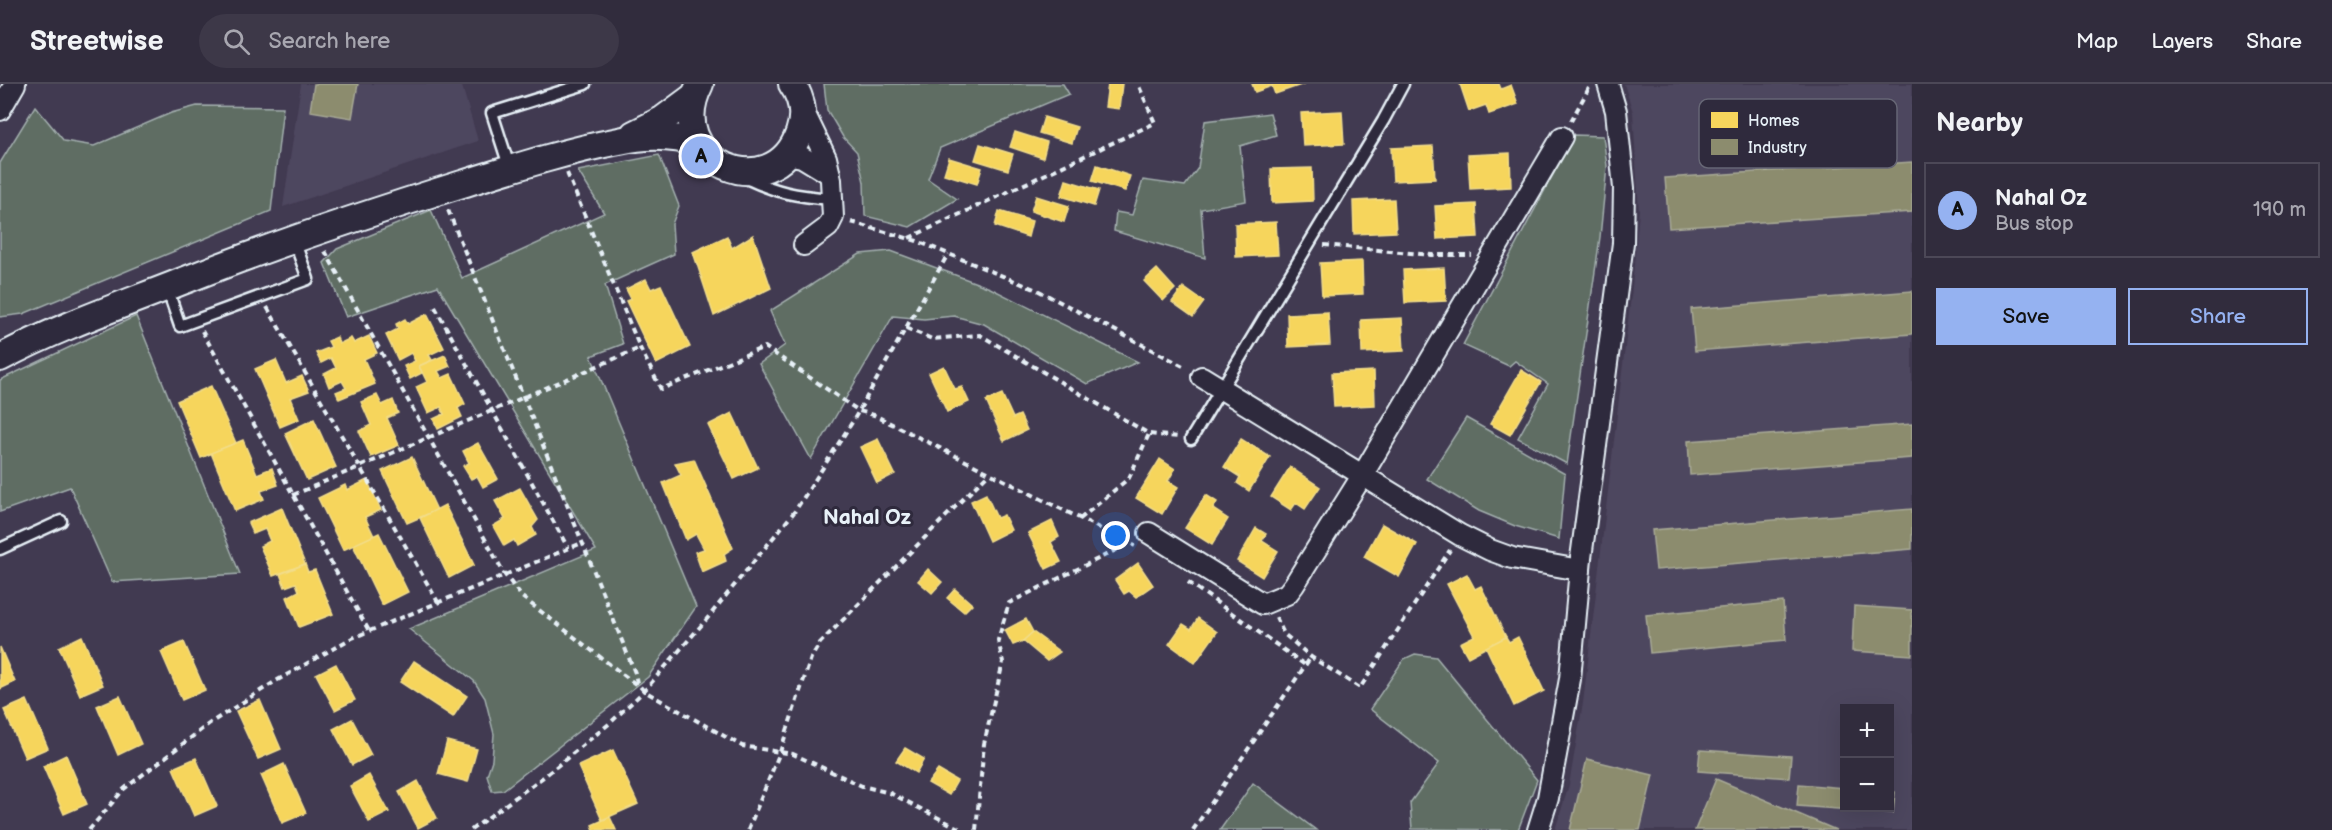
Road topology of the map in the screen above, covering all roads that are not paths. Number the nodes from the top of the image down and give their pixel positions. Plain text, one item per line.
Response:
1 (15, 84) edge
2 (585, 84) edge
3 (1403, 84) edge
4 (1608, 84) edge
5 (697, 90) edge
6 (796, 90) edge
7 (0, 110) edge
8 (1562, 137) road end
9 (620, 140) junction
10 (699, 144) junction
11 (786, 154) junction
12 (722, 166) junction
13 (510, 170) junction
14 (830, 174) junction
15 (832, 208) junction
16 (304, 236) junction
17 (804, 245) dead end
18 (166, 287) junction
19 (39, 338) junction
20 (0, 345) edge
21 (0, 358) edge
22 (1202, 376) road end
23 (1221, 389) junction
24 (1191, 439) road end
25 (1362, 476) junction
26 (61, 521) dead end
27 (1144, 541) road end
28 (0, 549) edge
29 (1580, 570) junction
30 (1538, 830) edge

1 - 7 street
2 - 13 lane
3 - 23 lane
4 - 29 street
5 - 9 street
5 - 10 street
6 - 11 street
6 - 14 street
8 - 25 street
9 - 10 street
9 - 13 street
10 - 12 street
11 - 12 street
11 - 14 street
12 - 15 lane
13 - 16 street
14 - 15 street
15 - 17 street
16 - 18 street
16 - 18 lane
18 - 19 street
19 - 20 street
19 - 21 street
22 - 23 street
23 - 24 lane
23 - 25 street
25 - 27 street
25 - 29 street
26 - 28 lane
29 - 30 street

